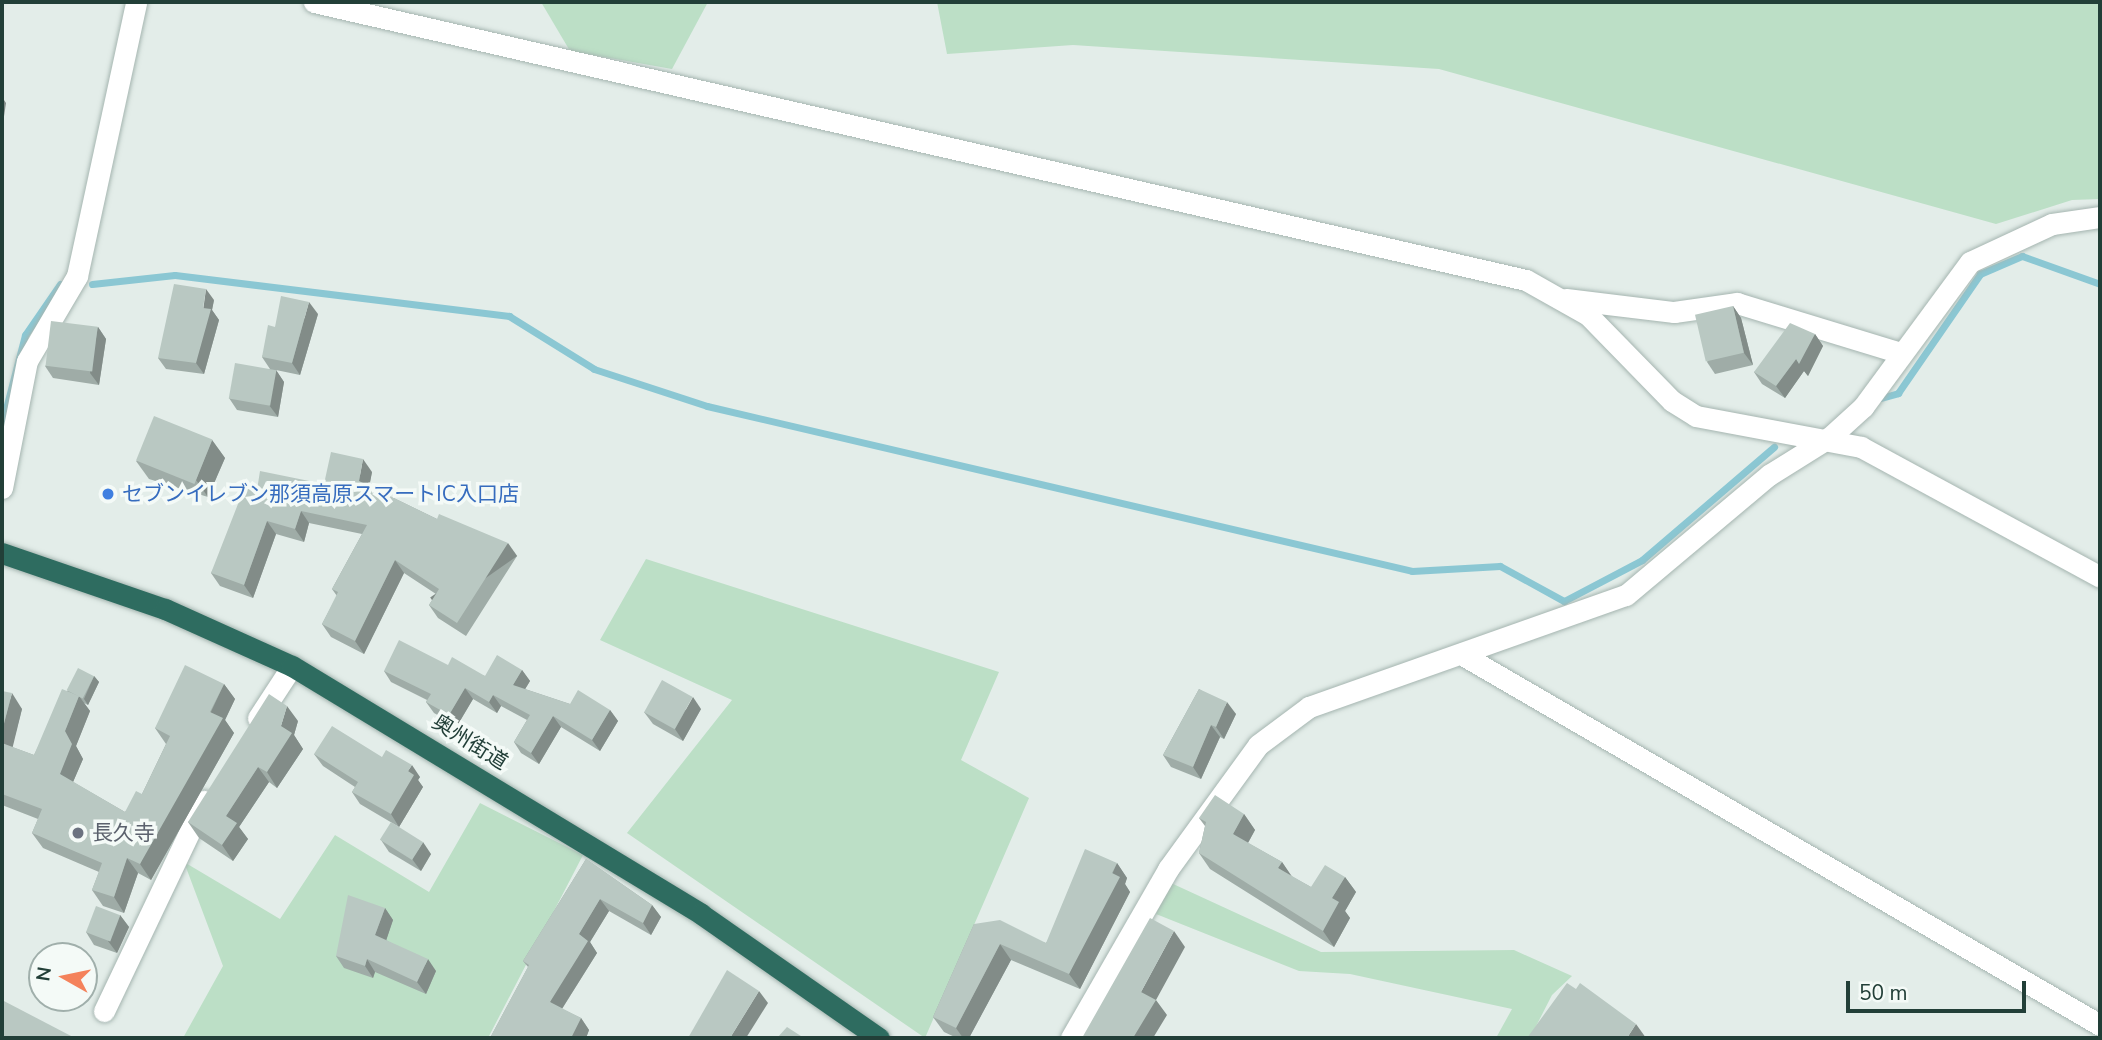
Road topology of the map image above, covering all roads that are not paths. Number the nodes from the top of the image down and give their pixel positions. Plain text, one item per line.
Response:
1 (136, 2) edge
2 (314, 2) edge
3 (2100, 217) edge
4 (1564, 299) junction
5 (1901, 353) junction
6 (1830, 437) junction
7 (2, 488) edge
8 (2, 553) edge
9 (2100, 577) edge
10 (1461, 654) junction
11 (292, 666) junction
12 (248, 734) edge
13 (219, 778) edge
14 (104, 1011) dead end
15 (2100, 1025) edge
16 (879, 1038) edge
17 (1071, 1038) edge

1 - 7 street
2 - 4 street
3 - 5 street
4 - 5 street
4 - 6 street
5 - 6 street
6 - 9 street
6 - 10 street
8 - 11 highway, 奥州街道
10 - 15 street
10 - 17 street
11 - 12 street
11 - 16 highway, 奥州街道
13 - 14 street

